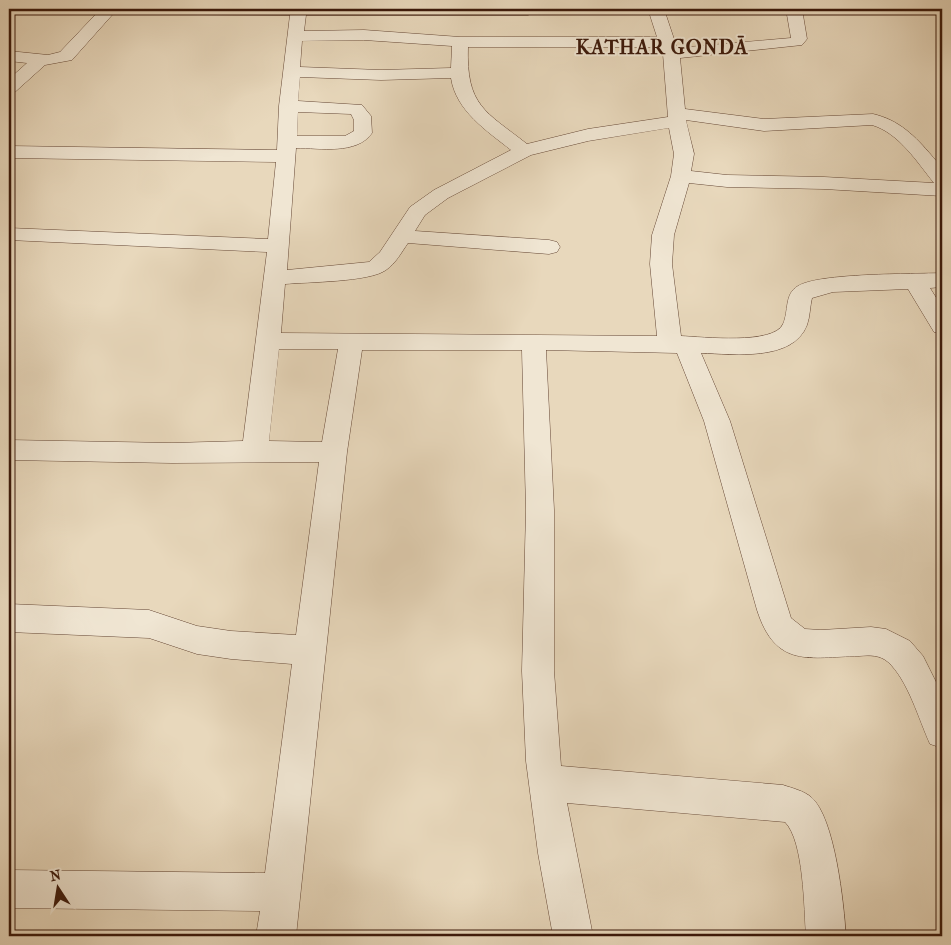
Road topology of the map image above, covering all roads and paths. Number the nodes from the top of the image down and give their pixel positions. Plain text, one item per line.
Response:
1 (101, 9) edge
2 (109, 9) edge
3 (656, 9) edge
4 (794, 9) edge
5 (299, 10) edge
6 (528, 10) edge
7 (295, 36) junction
8 (460, 42) junction
9 (669, 48) junction
10 (9, 56) edge
11 (40, 59) junction
12 (291, 72) junction
13 (460, 73) junction
14 (9, 88) edge
15 (288, 106) junction
16 (676, 117) junction
17 (287, 149) junction
18 (524, 151) junction
19 (9, 152) edge
20 (681, 176) junction
21 (942, 181) edge
22 (942, 190) edge
23 (9, 234) edge
24 (400, 236) junction
25 (278, 246) junction
26 (549, 247) dead end
27 (275, 278) junction
28 (929, 281) edge
29 (942, 326) edge
30 (268, 341) junction
31 (352, 341) junction
32 (534, 342) junction
33 (678, 346) junction
34 (9, 450) edge
35 (255, 451) junction
36 (334, 452) junction
37 (9, 618) edge
38 (311, 651) junction
39 (942, 732) edge
40 (547, 783) junction
41 (9, 890) edge
42 (281, 892) junction
43 (276, 936) edge
44 (573, 936) edge
45 (826, 936) edge

1 - 2 street
2 - 5 street
2 - 11 street
3 - 9 street
4 - 9 street
5 - 6 street
5 - 7 street
7 - 8 street
7 - 12 street
8 - 9 street
8 - 13 street
9 - 16 street
10 - 11 street
11 - 14 street
12 - 13 street
12 - 15 street
13 - 18 street
15 - 17 street
15 - 17 street
16 - 18 street
16 - 20 street
16 - 21 street
17 - 19 street
17 - 25 street
18 - 24 street
20 - 22 street
20 - 33 street
23 - 25 street
24 - 26 street
24 - 27 street
25 - 27 street
27 - 30 street
28 - 29 street
28 - 33 street
30 - 31 street
30 - 35 street
31 - 32 street
31 - 36 street
32 - 33 street
32 - 40 street
33 - 39 street
34 - 35 street
35 - 36 street
36 - 38 street
37 - 38 street
38 - 42 street
40 - 44 street
40 - 45 street
41 - 42 street
42 - 43 street

